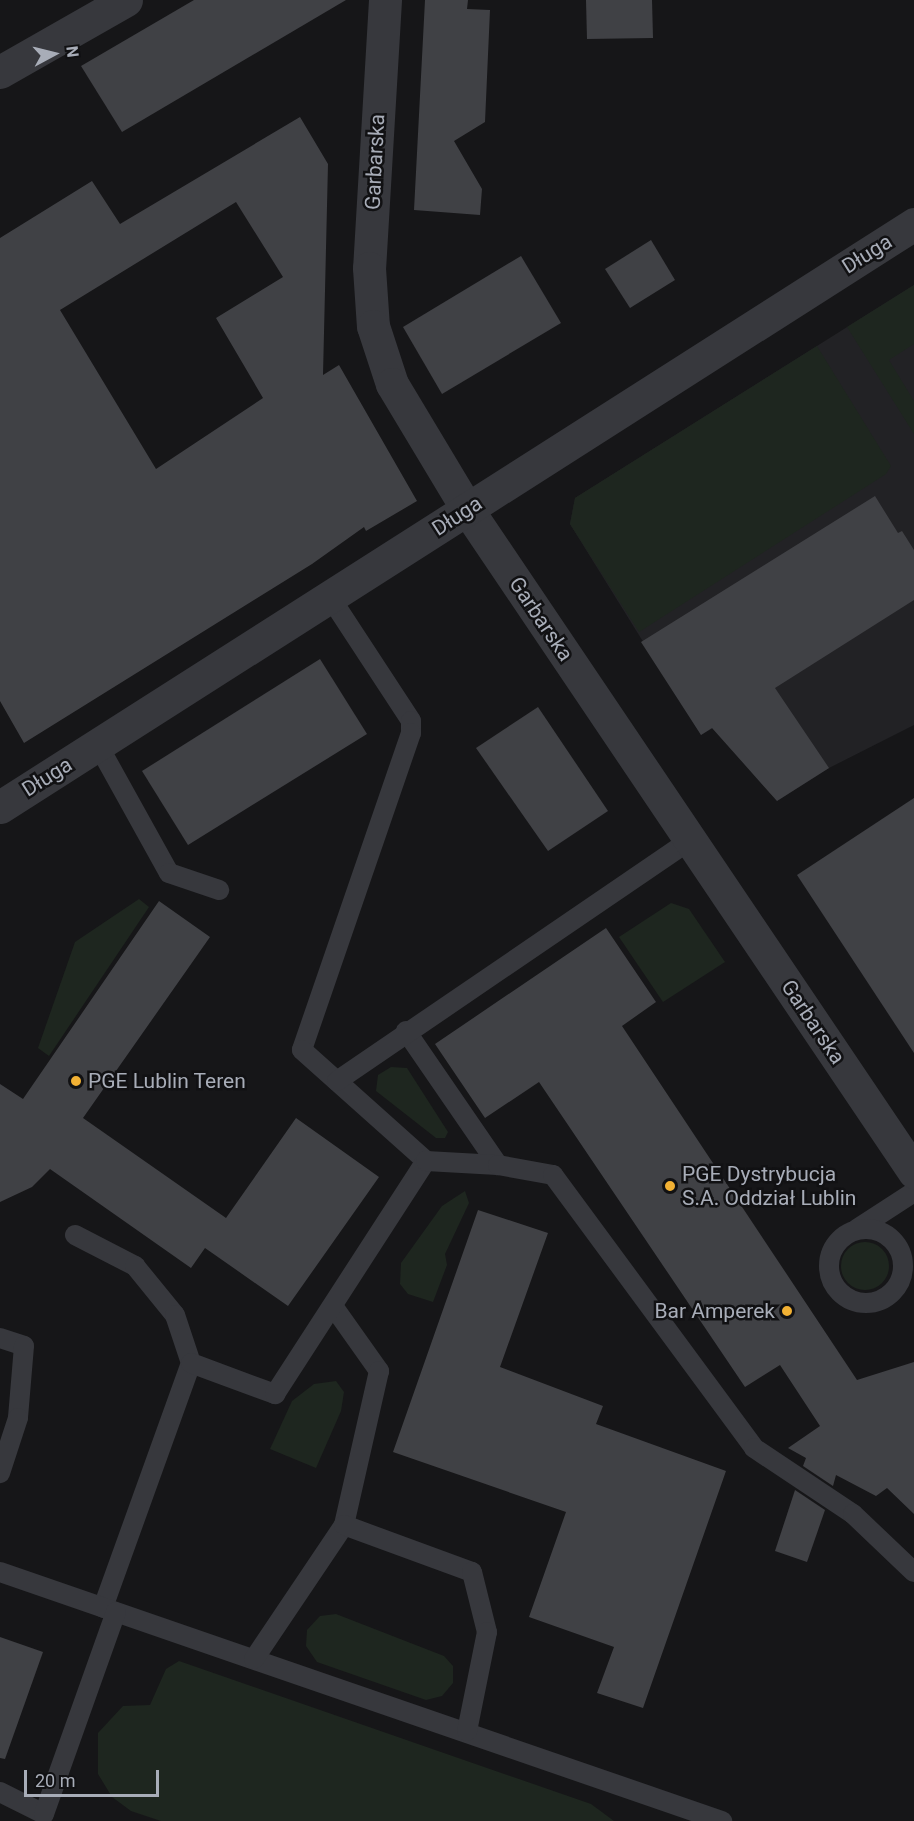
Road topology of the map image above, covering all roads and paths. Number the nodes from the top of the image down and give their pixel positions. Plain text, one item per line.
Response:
1 (126, 0) edge
2 (385, 0) edge
3 (0, 72) edge
4 (914, 224) edge
5 (467, 509) junction
6 (330, 597) junction
7 (98, 745) junction
8 (0, 807) edge
9 (690, 840) junction
10 (219, 890) dead end
11 (406, 1031) junction
12 (337, 1081) junction
13 (426, 1161) junction
14 (498, 1165) junction
15 (911, 1187) edge
16 (857, 1229) junction
17 (75, 1235) dead end
18 (896, 1244) junction
19 (333, 1306) junction
20 (0, 1338) edge
21 (191, 1363) junction
22 (0, 1473) edge
23 (344, 1525) junction
24 (0, 1572) edge
25 (914, 1572) edge
26 (109, 1610) junction
27 (254, 1659) junction
28 (467, 1731) junction
29 (0, 1792) edge
30 (682, 1815) edge
31 (722, 1821) edge

1 - 3 street
2 - 5 street, Garbarska
4 - 5 street, Długa
5 - 6 street, Długa
5 - 9 street, Garbarska
6 - 7 street, Długa
6 - 12 lane
7 - 8 street, Długa
7 - 10 lane
9 - 11 lane
9 - 15 street, Garbarska
11 - 12 lane
11 - 14 lane
12 - 13 lane
13 - 14 lane
13 - 19 lane
14 - 25 lane
15 - 16 lane
15 - 18 lane
16 - 18 lane
16 - 18 lane
17 - 21 lane
19 - 21 lane
19 - 23 lane
20 - 22 lane
21 - 26 lane
23 - 27 lane
23 - 28 lane
24 - 26 lane
26 - 27 lane
26 - 29 lane
27 - 28 lane
28 - 30 lane
30 - 31 lane

